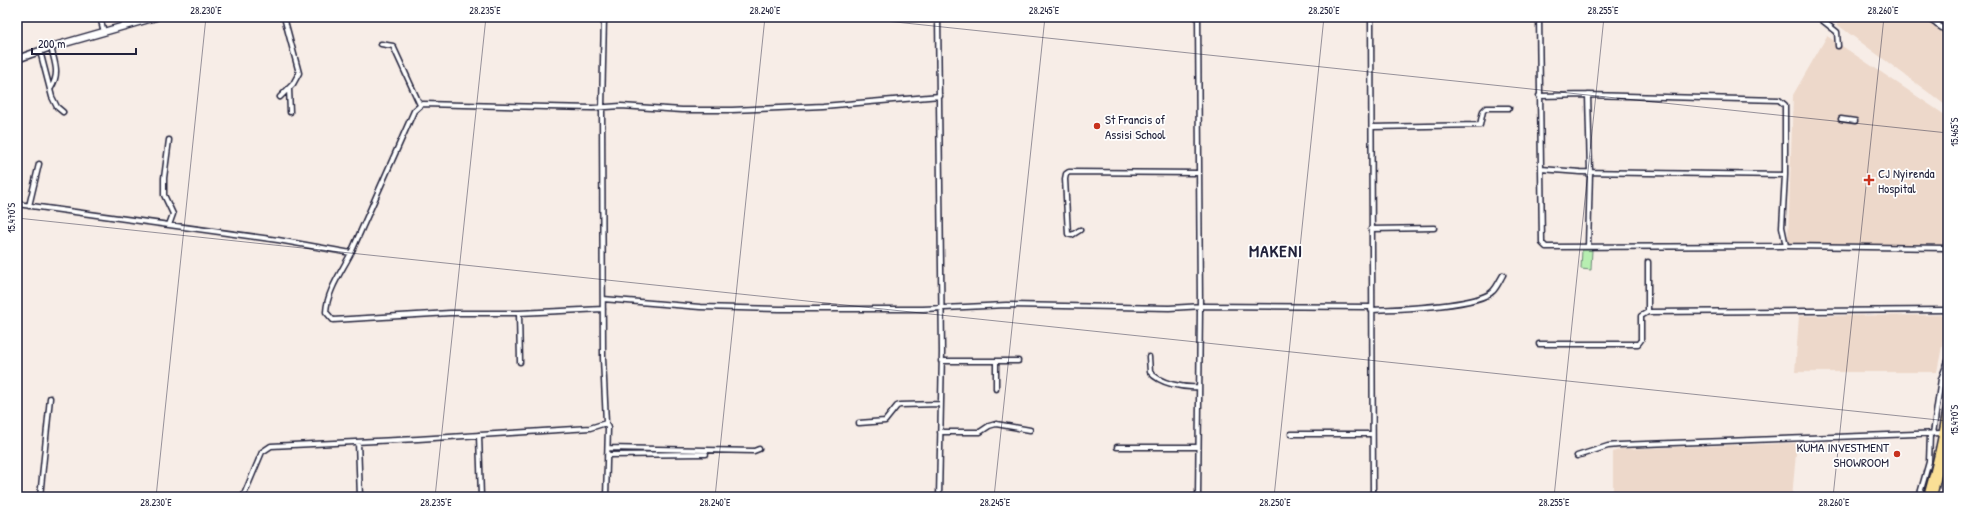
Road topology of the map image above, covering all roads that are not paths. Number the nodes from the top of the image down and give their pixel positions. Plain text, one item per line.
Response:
1 (100, 17) edge
2 (156, 17) edge
3 (284, 17) edge
4 (604, 17) edge
5 (938, 17) edge
6 (1198, 17) edge
7 (1371, 17) edge
8 (1539, 17) edge
9 (1818, 17) edge
10 (1926, 17) edge
11 (1942, 17) edge
12 (147, 18) edge
13 (1937, 25) junction
14 (104, 32) junction
15 (1948, 32) edge
16 (381, 44) dead end
17 (1838, 46) dead end
18 (51, 48) junction
19 (40, 51) junction
20 (17, 59) edge
21 (51, 88) junction
22 (289, 89) junction
23 (1588, 95) junction
24 (940, 96) junction
25 (1539, 96) junction
26 (280, 97) dead end
27 (420, 106) junction
28 (602, 108) junction
29 (1509, 108) dead end
30 (63, 112) dead end
31 (290, 112) dead end
32 (1840, 119) dead end
33 (1855, 121) dead end
34 (1372, 127) junction
35 (169, 140) dead end
36 (39, 164) dead end
37 (1541, 169) junction
38 (1590, 172) junction
39 (1198, 173) junction
40 (1785, 175) junction
41 (17, 204) edge
42 (29, 206) junction
43 (169, 225) junction
44 (1434, 228) dead end
45 (1370, 229) junction
46 (1080, 230) dead end
47 (1786, 246) junction
48 (1588, 247) junction
49 (1948, 248) edge
50 (351, 253) junction
51 (1648, 262) dead end
52 (1503, 275) dead end
53 (603, 298) junction
54 (1200, 307) junction
55 (941, 308) junction
56 (1371, 308) junction
57 (603, 309) junction
58 (1948, 310) edge
59 (1648, 312) junction
60 (519, 313) junction
61 (1540, 344) dead end
62 (1149, 358) dead end
63 (1018, 360) dead end
64 (941, 361) junction
65 (996, 361) junction
66 (1948, 361) edge
67 (520, 362) dead end
68 (1948, 375) edge
69 (1947, 387) edge
70 (1198, 388) junction
71 (996, 389) dead end
72 (50, 398) dead end
73 (940, 404) junction
74 (606, 423) junction
75 (859, 423) dead end
76 (1030, 430) dead end
77 (940, 432) junction
78 (1945, 432) edge
79 (1291, 434) dead end
80 (1372, 434) junction
81 (1932, 434) junction
82 (479, 435) junction
83 (358, 442) junction
84 (1117, 447) dead end
85 (1198, 447) junction
86 (608, 448) junction
87 (759, 449) dead end
88 (706, 454) dead end
89 (607, 455) junction
90 (1577, 456) dead end
91 (1924, 479) junction
92 (1932, 481) junction
93 (1919, 496) edge
94 (40, 497) edge
95 (243, 497) edge
96 (360, 497) edge
97 (481, 497) edge
98 (606, 497) edge
99 (940, 497) edge
100 (1198, 497) edge
101 (1373, 497) edge
102 (1927, 497) edge
103 (1933, 497) edge

1 - 14 street
2 - 12 main road
3 - 22 street
4 - 28 street
5 - 24 street
6 - 39 street
7 - 34 street
8 - 25 street
9 - 17 street
10 - 13 street
11 - 13 street
12 - 14 main road
13 - 15 street
14 - 18 main road
16 - 27 street
18 - 19 main road
18 - 21 street
19 - 20 main road
19 - 21 street
21 - 30 street
22 - 26 street
22 - 31 street
23 - 25 street
23 - 38 street
23 - 40 street
24 - 28 street
24 - 55 street
25 - 37 street
27 - 28 street
27 - 50 street
28 - 53 street
29 - 34 street
32 - 33 street
34 - 45 street
35 - 43 street
36 - 42 street
37 - 38 street
37 - 48 street
38 - 40 street
38 - 48 street
39 - 46 street
39 - 54 street
40 - 47 street
41 - 42 street
42 - 43 street
43 - 50 street
44 - 45 street
45 - 56 street
47 - 48 street
47 - 49 street
50 - 60 street
51 - 59 street
52 - 56 street
53 - 55 street
53 - 57 street
54 - 55 street
54 - 56 street
54 - 70 street
55 - 64 street
56 - 80 street
57 - 60 street
57 - 74 street
58 - 59 street
59 - 61 street
60 - 67 street
62 - 70 street
63 - 65 street
64 - 65 street
64 - 73 street
65 - 71 street
66 - 81 street
68 - 69 main road
69 - 78 main road
70 - 85 street
72 - 94 street
73 - 75 street
73 - 77 street
74 - 82 street
74 - 86 street
76 - 77 street
77 - 99 street
78 - 81 street
78 - 92 main road
78 - 103 main road
79 - 80 street
80 - 101 street
81 - 90 street
81 - 91 street
82 - 83 street
82 - 97 street
83 - 95 street
83 - 96 street
84 - 85 street
85 - 100 street
86 - 87 street
86 - 89 street
88 - 89 street
89 - 98 street
91 - 92 street
91 - 93 street
92 - 102 main road
93 - 102 street

